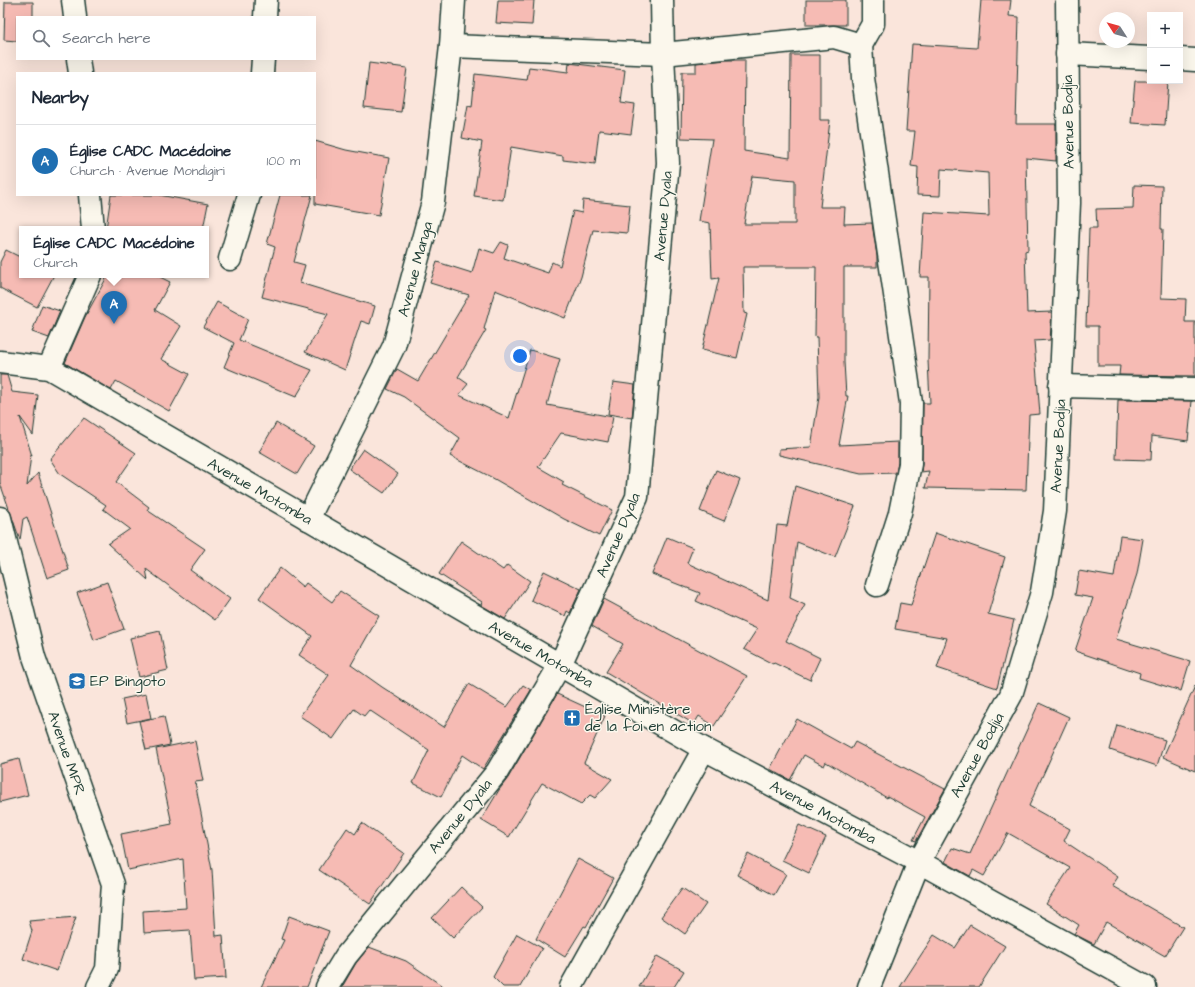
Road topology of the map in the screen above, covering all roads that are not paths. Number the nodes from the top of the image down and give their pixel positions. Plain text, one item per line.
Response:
1 (73, 0) edge
2 (266, 0) edge
3 (454, 0) edge
4 (662, 0) edge
5 (873, 0) edge
6 (1067, 0) edge
7 (75, 16) edge
8 (265, 16) edge
9 (861, 45) junction
10 (451, 46) junction
11 (663, 54) junction
12 (1067, 54) junction
13 (1147, 58) edge
14 (1183, 59) edge
15 (78, 60) edge
16 (263, 60) edge
17 (1195, 60) edge
18 (80, 72) edge
19 (262, 72) edge
20 (90, 196) edge
21 (249, 196) edge
22 (93, 226) edge
23 (230, 259) dead end
24 (89, 278) edge
25 (0, 362) edge
26 (49, 368) junction
27 (1060, 386) junction
28 (1195, 389) edge
29 (0, 518) edge
30 (308, 519) junction
31 (877, 585) dead end
32 (560, 665) junction
33 (704, 749) junction
34 (919, 862) junction
35 (98, 987) edge
36 (327, 987) edge
37 (571, 987) edge
38 (869, 987) edge
39 (1145, 987) edge

1 - 7 street
2 - 8 street
3 - 10 street, Avenue Manga
4 - 11 street, Avenue Dyala
5 - 9 street
6 - 12 street, Avenue Bodjia
9 - 11 street
9 - 31 street
10 - 11 street
10 - 30 street, Avenue Manga
11 - 32 street, Avenue Dyala
12 - 13 street
12 - 27 street, Avenue Bodjia
14 - 17 street
15 - 18 street
16 - 19 street
20 - 22 street
21 - 23 street
24 - 26 street
25 - 26 street, Avenue Motomba
26 - 30 street, Avenue Motomba
27 - 28 street
27 - 34 street, Avenue Bodjia
29 - 35 street, Avenue MPR
30 - 32 street, Avenue Motomba
32 - 33 street, Avenue Motomba
32 - 36 street, Avenue Dyala
33 - 34 street, Avenue Motomba
33 - 37 street
34 - 38 street, Avenue Bodjia
34 - 39 street, Avenue Motomba

